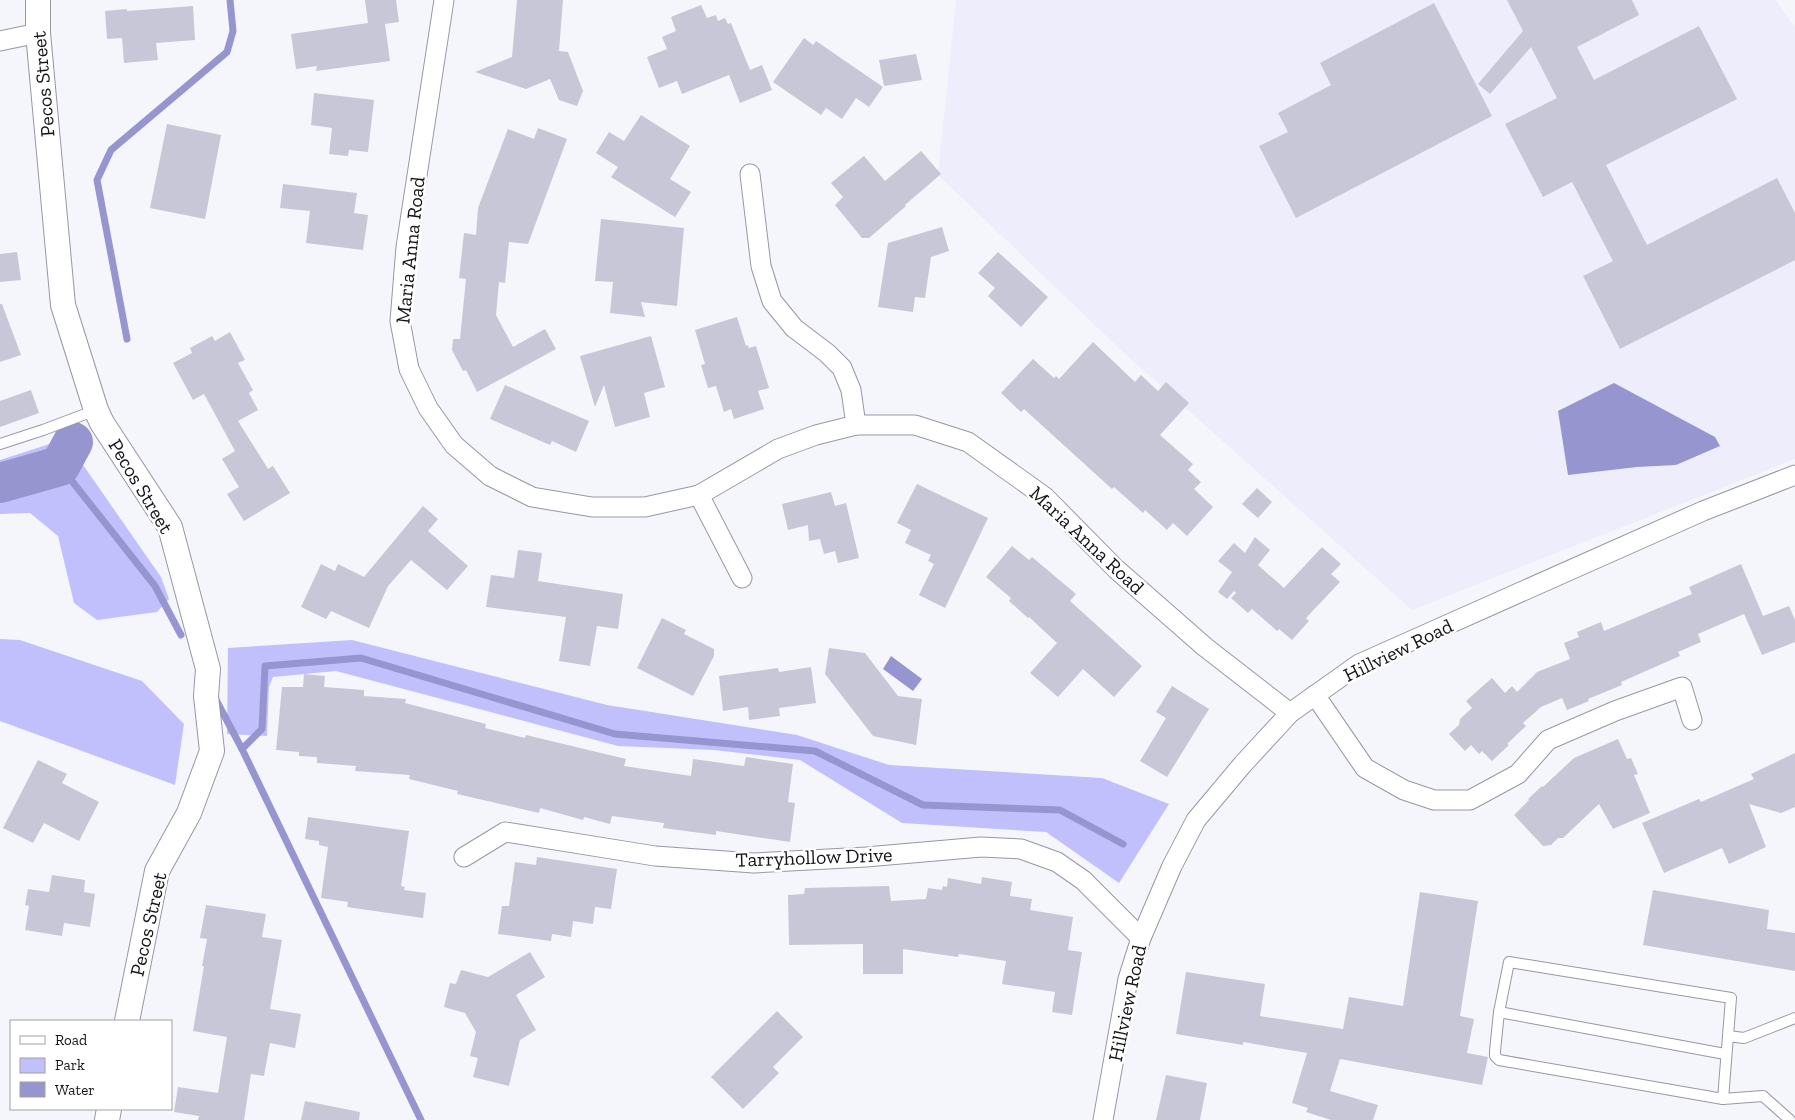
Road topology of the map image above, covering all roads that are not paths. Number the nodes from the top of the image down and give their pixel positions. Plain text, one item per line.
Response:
1 (38, 0) edge
2 (444, 0) edge
3 (38, 33) junction
4 (0, 41) edge
5 (750, 174) dead end
6 (96, 410) junction
7 (856, 425) junction
8 (0, 444) edge
9 (1795, 476) edge
10 (700, 495) junction
11 (742, 578) dead end
12 (1315, 694) junction
13 (1290, 713) junction
14 (1692, 720) dead end
15 (464, 857) dead end
16 (1141, 938) junction
17 (1499, 1012) junction
18 (1795, 1018) edge
19 (127, 1020) edge
20 (1728, 1036) junction
21 (1726, 1054) junction
22 (1723, 1099) junction
23 (1103, 1120) edge
24 (1790, 1120) edge

1 - 3 street, Pecos Street
2 - 10 street, Maria Anna Road
3 - 4 street
3 - 6 street, Pecos Street
5 - 7 street
6 - 8 lane
6 - 19 street, Pecos Street
7 - 10 street, Maria Anna Road
7 - 13 street, Maria Anna Road
9 - 12 street, Hillview Road
10 - 11 street
12 - 13 street, Hillview Road
12 - 14 street
13 - 16 street, Hillview Road
15 - 16 street, Tarryhollow Drive
16 - 23 street, Hillview Road
17 - 20 lane
17 - 21 lane
17 - 22 lane
18 - 20 lane
20 - 21 lane
21 - 22 lane
22 - 24 lane

